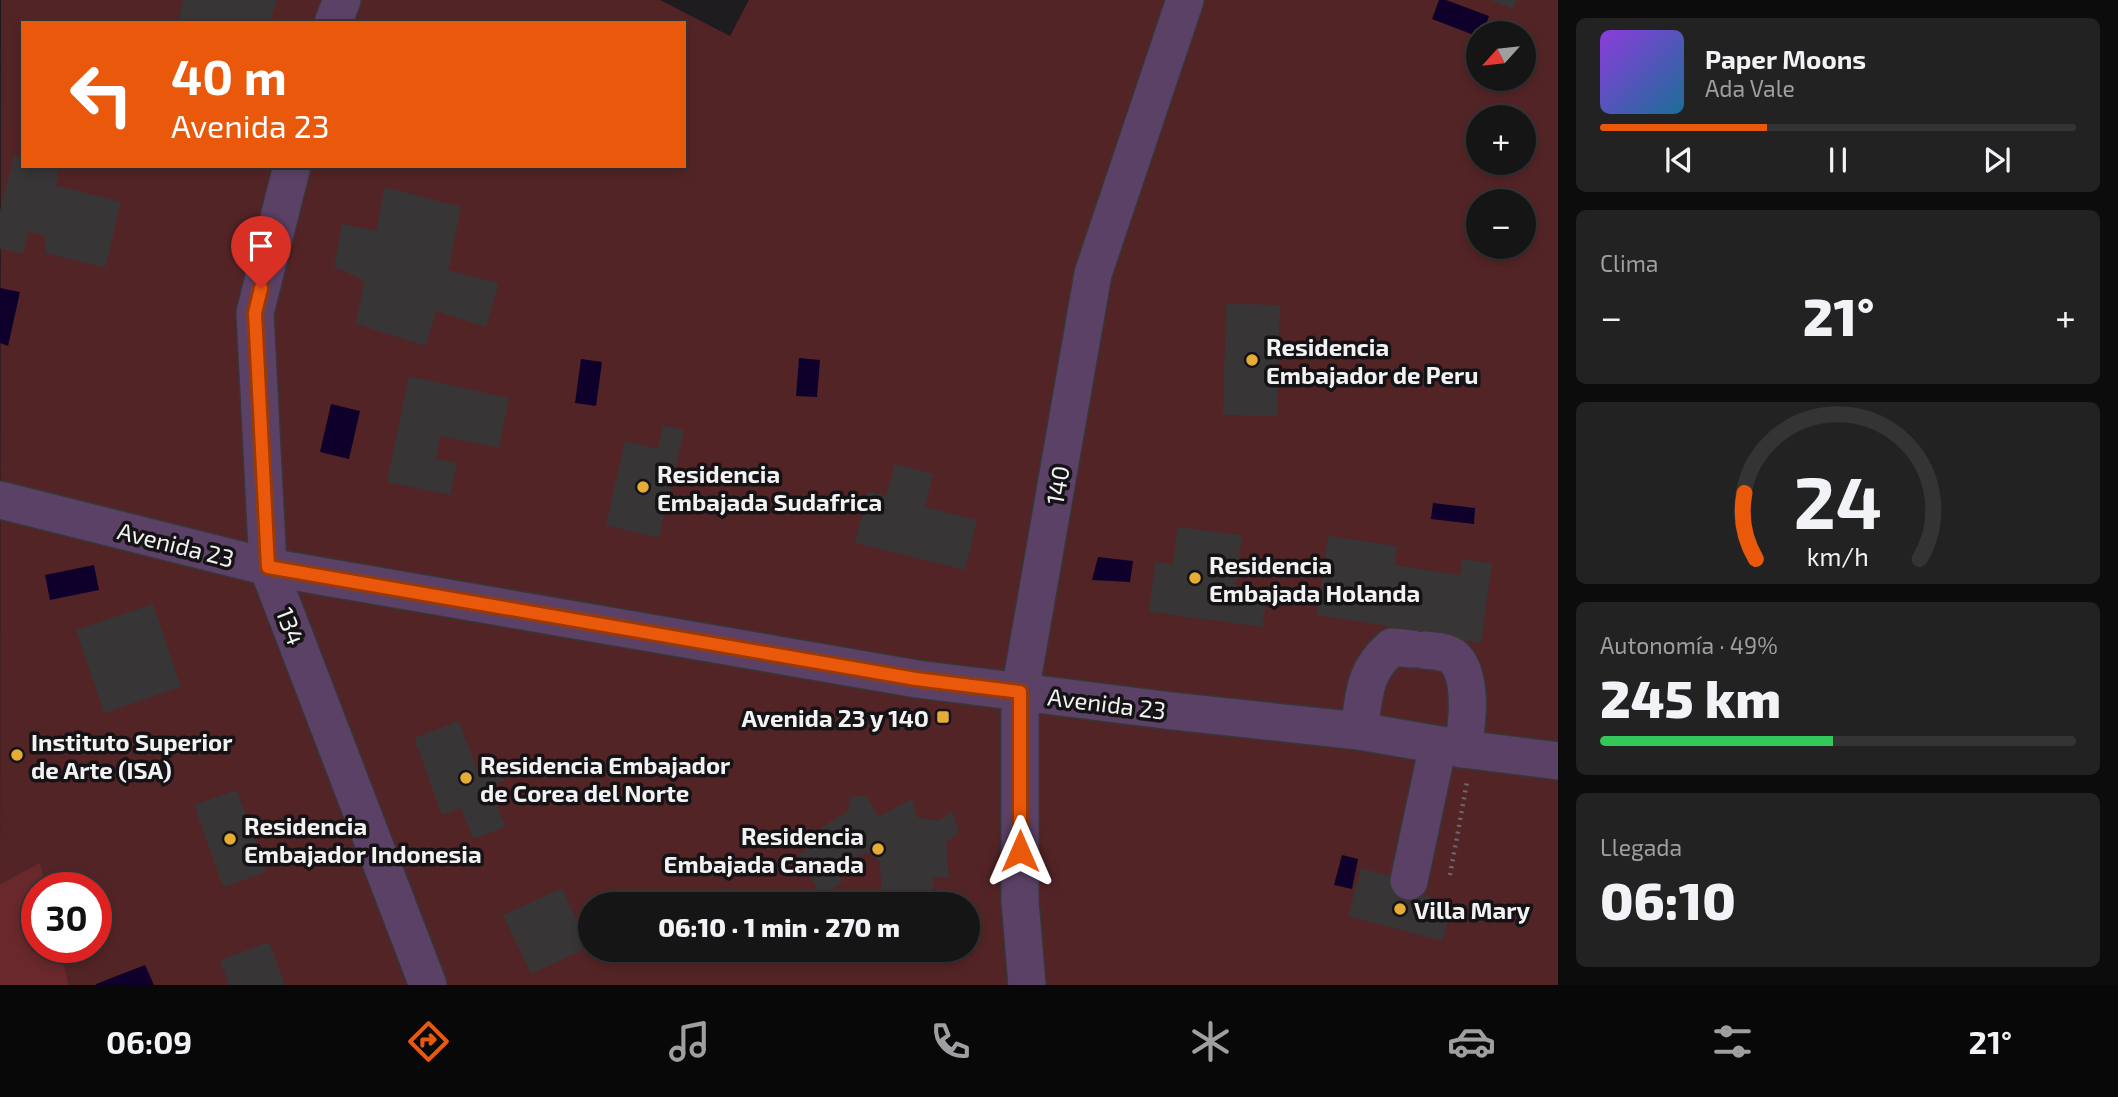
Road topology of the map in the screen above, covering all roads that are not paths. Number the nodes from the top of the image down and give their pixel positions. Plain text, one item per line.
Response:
1 (342, 0) edge
2 (1185, 0) edge
3 (334, 21) edge
4 (291, 168) edge
5 (0, 500) edge
6 (268, 567) junction
7 (1020, 692) junction
8 (1359, 732) junction
9 (1458, 748) junction
10 (1558, 761) edge
11 (1409, 881) dead end
12 (428, 985) edge
13 (1027, 985) edge

1 - 3 street
2 - 7 street, 140
4 - 6 street, 134
5 - 6 street, Avenida 23
6 - 7 street, Avenida 23
6 - 12 street, 134
7 - 8 street, Avenida 23
7 - 13 street, 140
8 - 9 street, Avenida 23
8 - 9 street
9 - 10 street, Avenida 23
9 - 11 street

